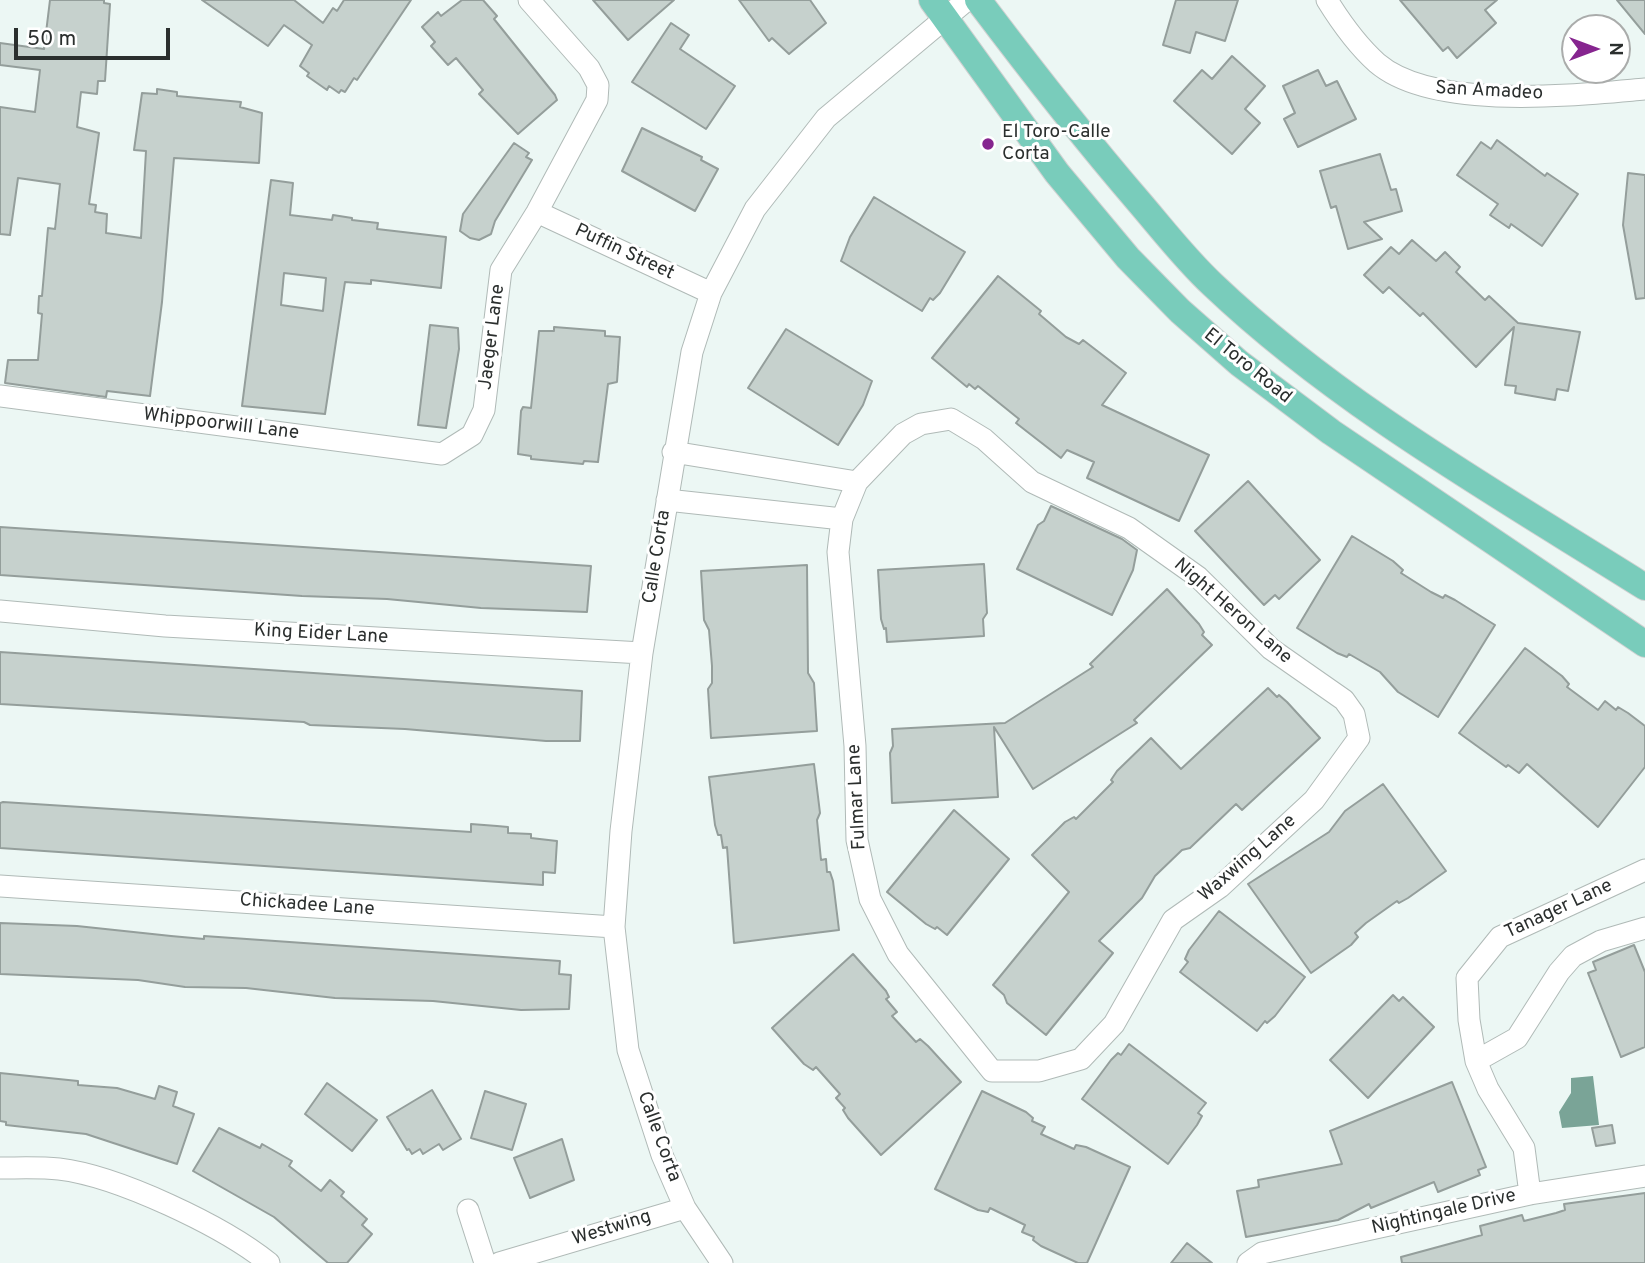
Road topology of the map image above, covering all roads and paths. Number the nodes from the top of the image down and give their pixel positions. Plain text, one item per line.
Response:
1 (529, 0) edge
2 (967, 0) edge
3 (978, 0) edge
4 (1327, 0) edge
5 (940, 9) edge
6 (1645, 89) edge
7 (537, 212) junction
8 (712, 293) junction
9 (0, 396) edge
10 (673, 452) junction
11 (442, 454) joint
12 (806, 475) junction
13 (857, 482) junction
14 (667, 500) junction
15 (798, 513) junction
16 (842, 519) junction
17 (1645, 587) edge
18 (0, 611) edge
19 (1645, 644) edge
20 (642, 653) junction
21 (1344, 760) joint
22 (1645, 870) edge
23 (0, 886) edge
24 (614, 927) junction
25 (1645, 928) edge
26 (1081, 1059) joint
27 (1476, 1061) junction
28 (0, 1168) edge
29 (1645, 1176) edge
30 (1531, 1194) junction
31 (685, 1208) junction
32 (468, 1210) dead end
33 (269, 1263) edge
34 (485, 1263) edge
35 (499, 1263) edge
36 (722, 1263) edge
37 (1248, 1263) edge

1 - 7 street, Jaeger Lane
2 - 5 street, Calle Corta
3 - 17 main road, El Toro Road
4 - 6 street, San Amadeo
5 - 8 street, Calle Corta
5 - 19 main road, El Toro Road
7 - 8 street, Puffin Street
7 - 11 street, Jaeger Lane
8 - 10 street, Calle Corta
9 - 11 street, Whippoorwill Lane
10 - 12 street
10 - 14 street, Calle Corta
12 - 13 street
12 - 15 street
13 - 16 street, Night Heron Lane
13 - 21 street, Night Heron Lane
14 - 15 street
14 - 20 street, Calle Corta
15 - 16 street
16 - 26 street, Fulmar Lane
18 - 20 street, King Eider Lane
20 - 24 street, Calle Corta
21 - 26 street, Waxwing Lane
22 - 27 street, Tanager Lane
23 - 24 street, Chickadee Lane
24 - 31 street, Calle Corta
25 - 27 street
27 - 30 street, Tanager Lane
28 - 33 street
29 - 30 street, Nightingale Drive
30 - 37 street, Nightingale Drive
31 - 35 street, Westwing
31 - 36 street, Calle Corta
32 - 34 street

